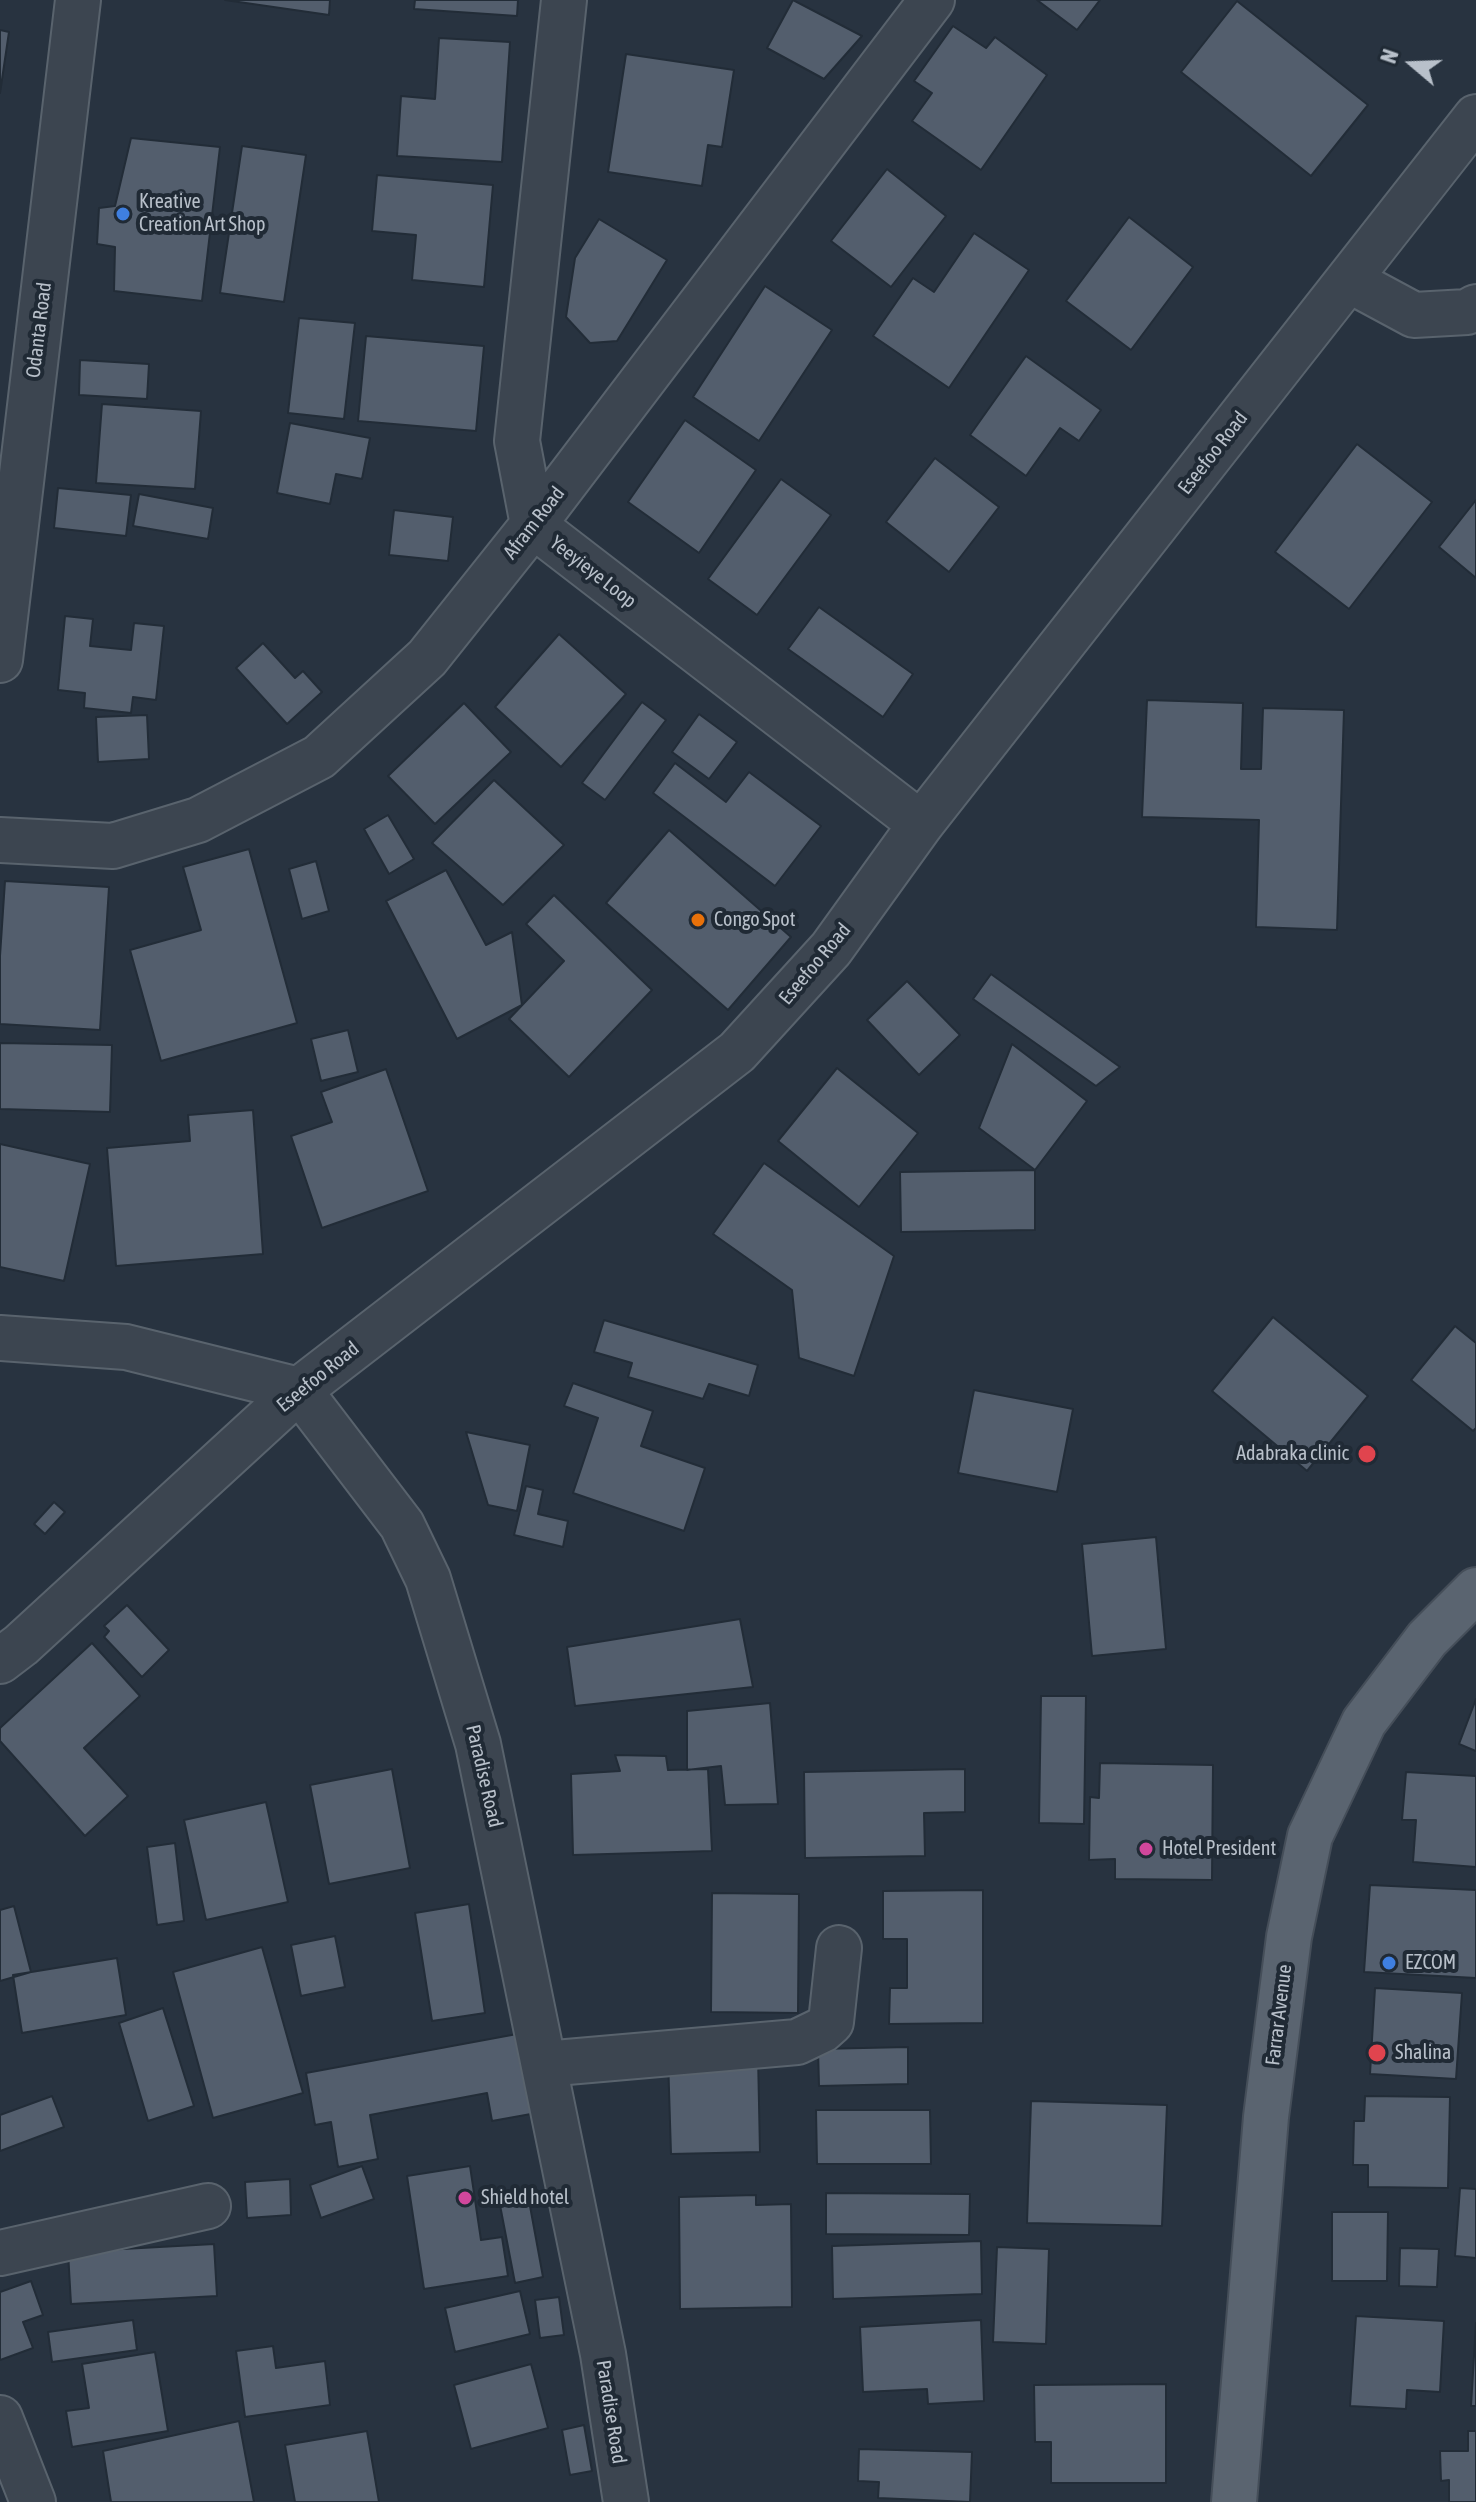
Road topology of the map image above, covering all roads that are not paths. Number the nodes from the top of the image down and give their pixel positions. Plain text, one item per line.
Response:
1 (78, 0) edge
2 (564, 0) edge
3 (932, 0) edge
4 (1476, 117) edge
5 (1349, 280) junction
6 (1476, 307) edge
7 (533, 525) junction
8 (0, 660) edge
9 (921, 824) junction
10 (0, 840) edge
11 (0, 1338) edge
12 (299, 1390) junction
13 (1476, 1590) edge
14 (0, 1661) edge
15 (839, 1948) dead end
16 (544, 2064) junction
17 (208, 2206) dead end
18 (0, 2253) edge
19 (0, 2418) edge
20 (1237, 2500) edge
21 (33, 2502) edge
22 (626, 2502) edge

1 - 8 street, Odanta Road
2 - 7 street, Yeeyieye Loop
3 - 7 street, Afram Road
4 - 5 street, Eseefoo Road
5 - 6 street
5 - 9 street, Eseefoo Road
7 - 9 street, Yeeyieye Loop
7 - 10 street, Afram Road
9 - 12 street, Eseefoo Road
11 - 12 street
12 - 14 street, Eseefoo Road
12 - 16 street, Paradise Road
13 - 20 main road, Farrar Avenue
15 - 16 street
16 - 22 street, Paradise Road
17 - 18 street
19 - 21 street

